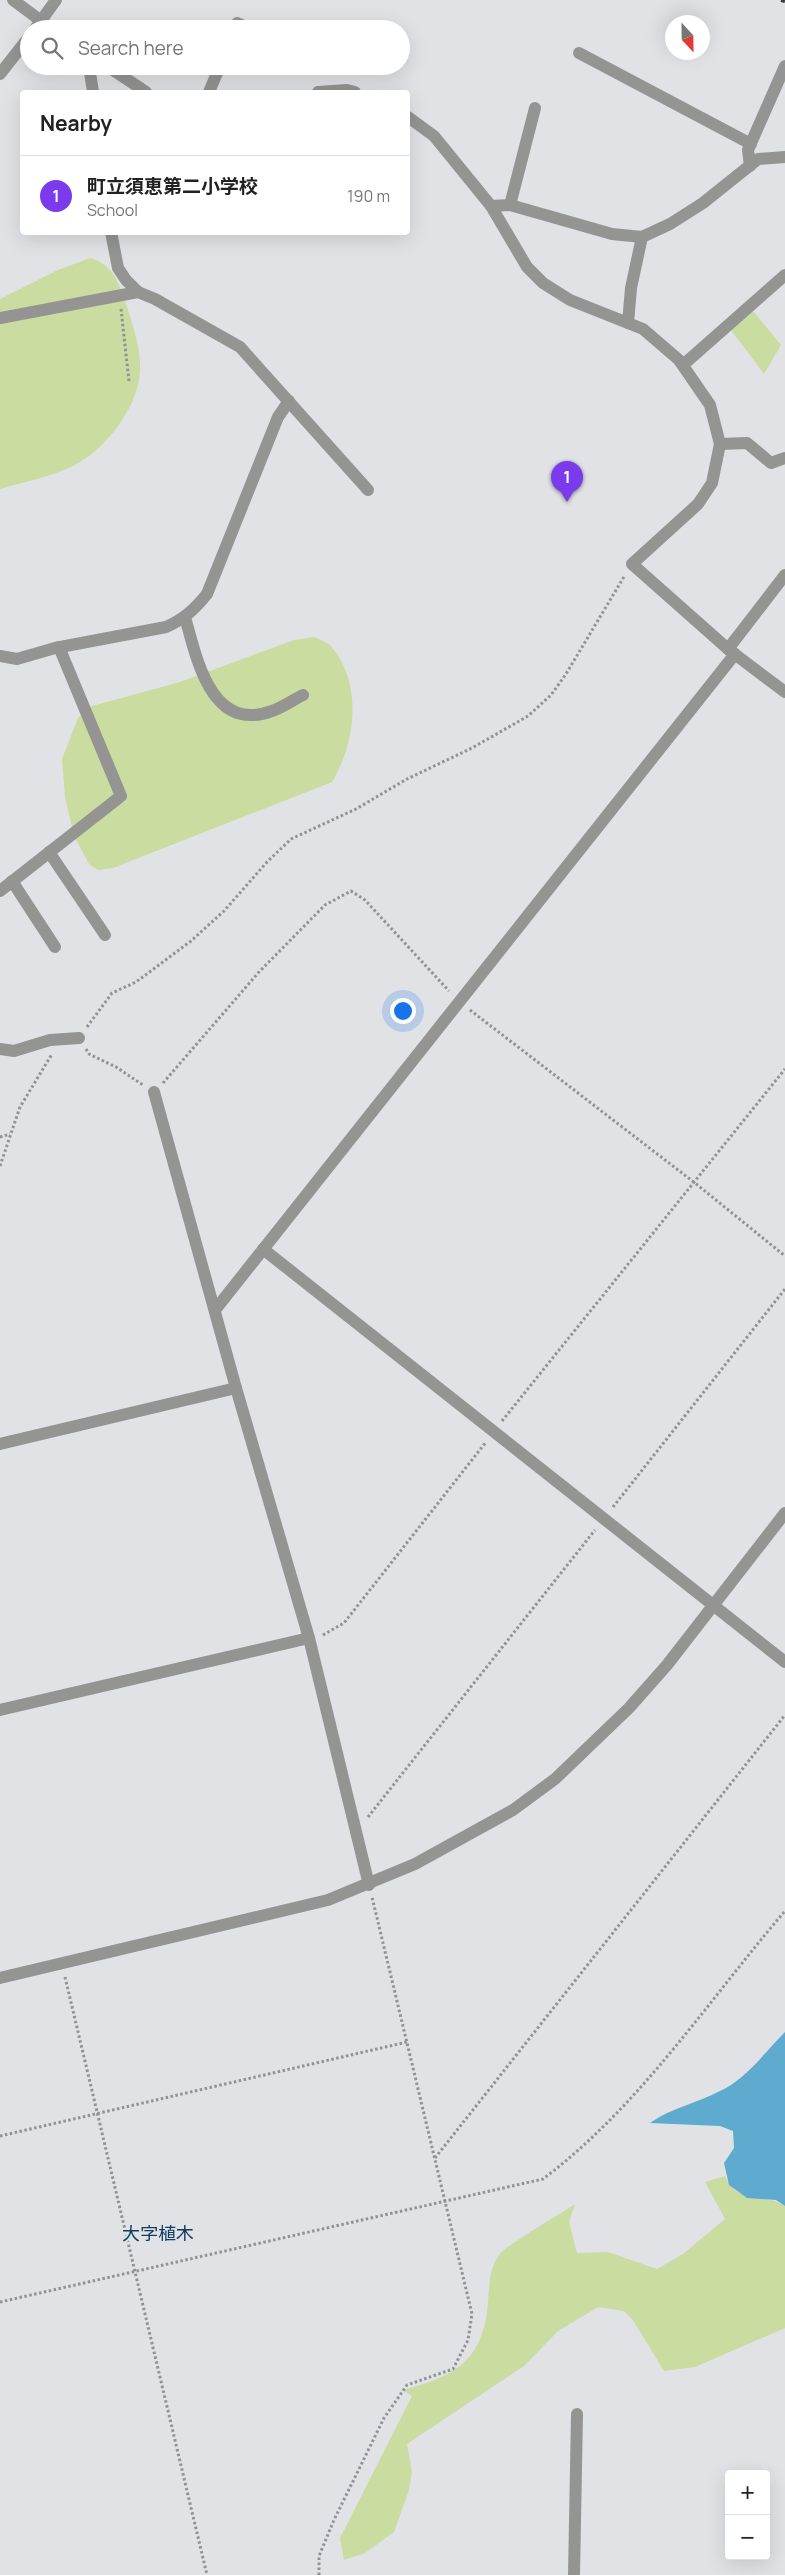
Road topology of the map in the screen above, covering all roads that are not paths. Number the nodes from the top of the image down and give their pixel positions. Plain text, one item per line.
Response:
1 (13, 0) edge
2 (56, 0) edge
3 (36, 20) edge
4 (46, 20) edge
5 (20, 48) edge
6 (580, 53) dead end
7 (785, 66) edge
8 (0, 74) edge
9 (90, 75) edge
10 (120, 75) edge
11 (216, 75) edge
12 (93, 90) edge
13 (143, 90) edge
14 (210, 90) edge
15 (535, 108) dead end
16 (410, 118) edge
17 (751, 144) junction
18 (785, 157) edge
19 (750, 166) junction
20 (510, 205) junction
21 (491, 206) junction
22 (112, 235) edge
23 (642, 237) junction
24 (785, 275) edge
25 (138, 292) junction
26 (0, 318) edge
27 (628, 323) junction
28 (683, 365) junction
29 (289, 401) junction
30 (720, 444) junction
31 (785, 458) edge
32 (368, 490) dead end
33 (785, 575) edge
34 (185, 617) junction
35 (59, 647) junction
36 (732, 652) junction
37 (0, 656) edge
38 (785, 692) edge
39 (302, 695) dead end
40 (49, 852) junction
41 (12, 882) junction
42 (0, 891) edge
43 (105, 935) dead end
44 (54, 947) dead end
45 (73, 1038) road end
46 (0, 1049) edge
47 (154, 1092) road end
48 (263, 1249) junction
49 (215, 1310) junction
50 (236, 1388) junction
51 (0, 1444) edge
52 (785, 1513) edge
53 (711, 1605) junction
54 (309, 1638) junction
55 (785, 1662) edge
56 (0, 1710) edge
57 (369, 1884) junction
58 (0, 1978) edge
59 (577, 2414) dead end
60 (574, 2575) edge

1 - 3 street
2 - 4 street
5 - 8 street
6 - 17 street
7 - 17 street
9 - 12 street
10 - 13 street
11 - 14 street
15 - 20 street
16 - 21 street
17 - 19 street
18 - 19 street
19 - 23 street
20 - 21 street
20 - 23 street
21 - 27 street
22 - 25 street
23 - 27 street
24 - 28 street
25 - 26 street
25 - 29 street
27 - 28 street
28 - 30 street
29 - 32 street
29 - 34 street
30 - 31 street
30 - 36 street
33 - 36 street
34 - 35 street
34 - 39 street
35 - 37 street
35 - 40 street
36 - 38 street
36 - 48 street
40 - 41 street
40 - 43 street
41 - 42 street
41 - 44 street
45 - 46 street
47 - 49 street
48 - 49 street
48 - 53 street
49 - 50 street
50 - 51 street
50 - 54 street
52 - 53 street
53 - 55 street
53 - 57 street
54 - 56 street
54 - 57 street
57 - 58 street
59 - 60 street

